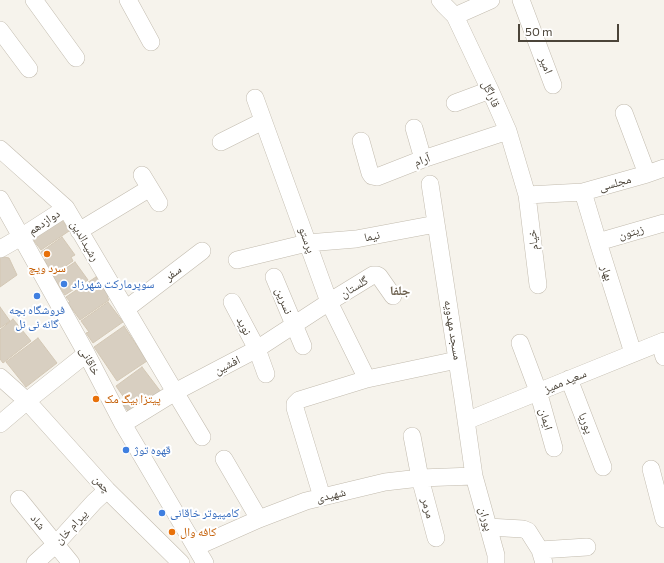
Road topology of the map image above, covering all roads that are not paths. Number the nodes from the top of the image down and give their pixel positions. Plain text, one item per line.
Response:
1 (34, 0) edge
2 (128, 0) edge
3 (440, 0) edge
4 (491, 0) edge
5 (521, 0) edge
6 (455, 16) junction
7 (0, 30) edge
8 (150, 42) dead end
9 (76, 58) dead end
10 (28, 69) dead end
11 (553, 85) dead end
12 (490, 90) junction
13 (255, 98) dead end
14 (455, 103) dead end
15 (624, 113) dead end
16 (263, 121) junction
17 (414, 128) dead end
18 (508, 131) junction
19 (361, 141) dead end
20 (221, 142) dead end
21 (0, 149) edge
22 (423, 159) junction
23 (664, 168) edge
24 (647, 174) junction
25 (430, 184) dead end
26 (583, 192) junction
27 (527, 195) junction
28 (0, 199) edge
29 (159, 203) dead end
30 (66, 208) junction
31 (664, 222) edge
32 (436, 224) junction
33 (79, 231) junction
34 (21, 237) junction
35 (598, 242) junction
36 (307, 243) junction
37 (0, 249) edge
38 (202, 251) dead end
39 (237, 260) dead end
40 (274, 277) dead end
41 (538, 285) dead end
42 (393, 296) dead end
43 (232, 302) dead end
44 (329, 302) junction
45 (126, 309) junction
46 (294, 325) junction
47 (520, 343) dead end
48 (303, 346) dead end
49 (663, 347) edge
50 (257, 349) junction
51 (86, 354) junction
52 (633, 354) junction
53 (457, 360) junction
54 (266, 374) dead end
55 (0, 376) edge
56 (367, 379) junction
57 (569, 379) junction
58 (538, 391) junction
59 (175, 392) junction
60 (26, 401) junction
61 (466, 421) junction
62 (0, 424) edge
63 (123, 424) junction
64 (412, 436) dead end
65 (202, 437) dead end
66 (554, 448) dead end
67 (224, 459) dead end
68 (603, 467) dead end
69 (651, 469) dead end
70 (474, 476) junction
71 (420, 478) junction
72 (107, 490) junction
73 (322, 497) junction
74 (20, 499) dead end
75 (259, 519) junction
76 (664, 519) edge
77 (488, 527) junction
78 (436, 538) dead end
79 (56, 544) junction
80 (587, 546) dead end
81 (196, 547) junction
82 (542, 557) edge
83 (35, 563) edge
84 (71, 563) edge
85 (180, 563) edge
86 (205, 563) edge
87 (496, 563) edge

1 - 9 street
2 - 8 street
3 - 6 street, قاراگل
4 - 6 street
5 - 11 street, امیر
6 - 12 street, قاراگل
7 - 10 street
12 - 14 street
12 - 18 street, قاراگل
13 - 16 street, پرستو
15 - 24 street, مجلسی
16 - 20 street
16 - 36 street, پرستو
17 - 22 street
18 - 22 street, آرام
18 - 27 street, قاراگل
19 - 22 street, آرام
21 - 30 street, رشیدالدین
23 - 24 street, مجلسی
24 - 26 street, مجلسی
25 - 32 street, مسجد مهدویه
26 - 27 street, مجلسی
26 - 35 street, بهار
27 - 41 street, خیام
28 - 34 street, خاقانی
29 - 33 street
30 - 33 street, رشیدالدین
30 - 34 street, دوازدهم
31 - 35 street, زیتون
32 - 36 street, نیما
32 - 53 street, مسجد مهدویه
33 - 45 street, رشیدالدین
34 - 37 street, دوازدهم
34 - 51 street, خاقانی
35 - 52 street, بهار
36 - 39 street, نیما
36 - 44 street, پرستو
38 - 45 street, سفر
40 - 46 street, نسرین
42 - 44 street, گلستان
43 - 50 street, نوید
44 - 46 street, افشین
44 - 56 street, پرستو
45 - 59 street, رشیدالدین
46 - 48 street, نسرین
46 - 50 street, افشین
47 - 58 street, ایمان
49 - 52 street, سعید ممیز
50 - 54 street, نوید
50 - 59 street, افشین
51 - 60 street
51 - 63 street, خاقانی
52 - 57 street, سعید ممیز
53 - 56 street
53 - 61 street, مسجد مهدویه
55 - 60 street, چمن
56 - 73 street
57 - 58 street, سعید ممیز
57 - 68 street, پوریا
58 - 61 street, سعید ممیز
58 - 66 street, ایمان
59 - 63 street, افشین
59 - 65 street, رشیدالدین
60 - 62 street
60 - 72 street, چمن
61 - 70 street, مسجد مهدویه
63 - 81 street, خاقانی
64 - 71 street, مرمر
67 - 75 street
69 - 76 street
70 - 71 street, شهیدی
70 - 77 street, پوران
71 - 73 street, شهیدی
71 - 78 street, مرمر
72 - 79 street, یپرام خان
72 - 85 street, چمن
73 - 75 street, شهیدی
74 - 79 street, شاد
75 - 81 street, شهیدی
77 - 82 street
77 - 87 street, پوران
79 - 83 street, یپرام خان
79 - 84 street, شاد
80 - 82 street
81 - 86 street, خاقانی

